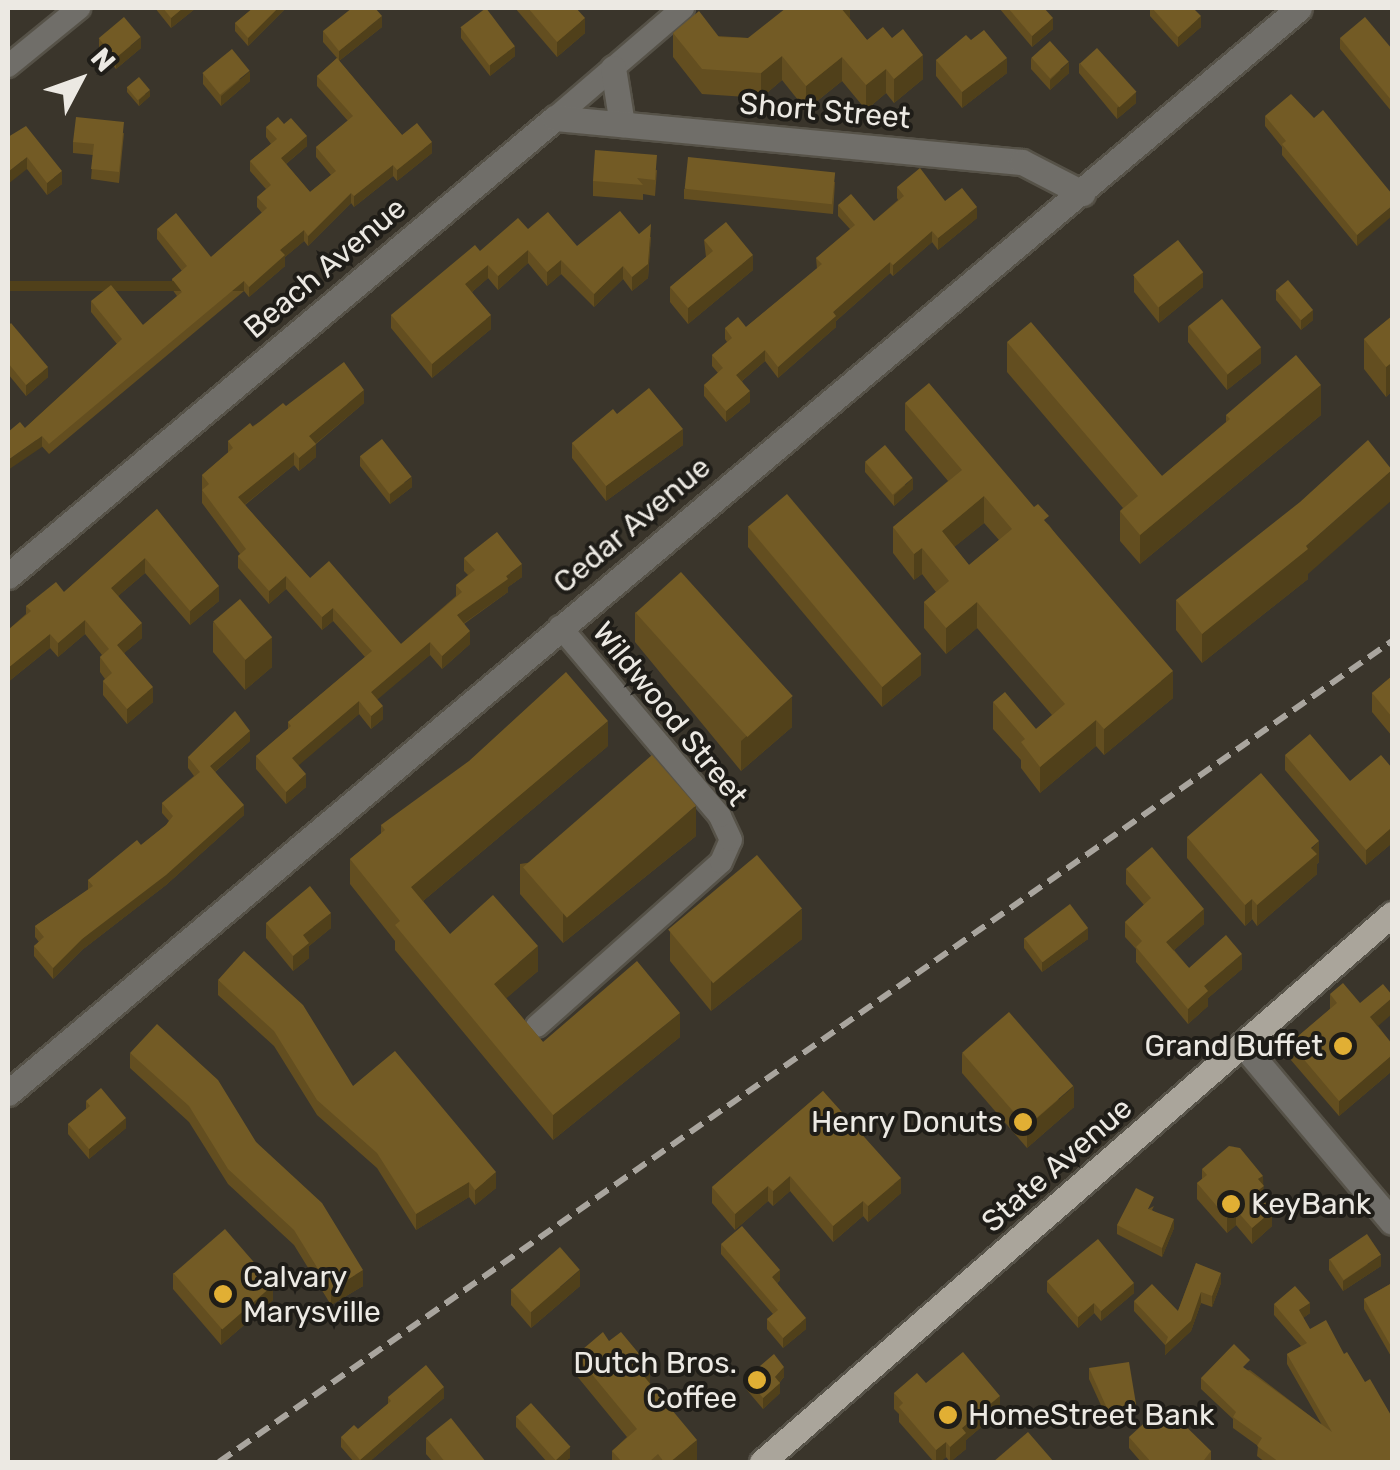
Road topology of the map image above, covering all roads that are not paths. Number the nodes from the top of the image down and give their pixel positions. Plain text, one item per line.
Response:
1 (79, 8) edge
2 (684, 8) edge
3 (1299, 8) edge
4 (8, 66) edge
5 (613, 68) junction
6 (555, 118) junction
7 (622, 124) junction
8 (1082, 193) junction
9 (8, 576) edge
10 (560, 627) junction
11 (1392, 914) edge
12 (537, 1026) dead end
13 (1244, 1044) junction
14 (8, 1093) edge
15 (1392, 1222) edge
16 (762, 1462) edge

1 - 4 street
2 - 5 street, Beach Avenue
3 - 8 street, Cedar Avenue
5 - 6 street, Beach Avenue
5 - 7 street
6 - 7 street, Short Street
6 - 9 street, Beach Avenue
7 - 8 street, Short Street
8 - 10 street, Cedar Avenue
10 - 12 street, Wildwood Street
10 - 14 street, Cedar Avenue
11 - 13 main road, State Avenue
13 - 15 street
13 - 16 main road, State Avenue

